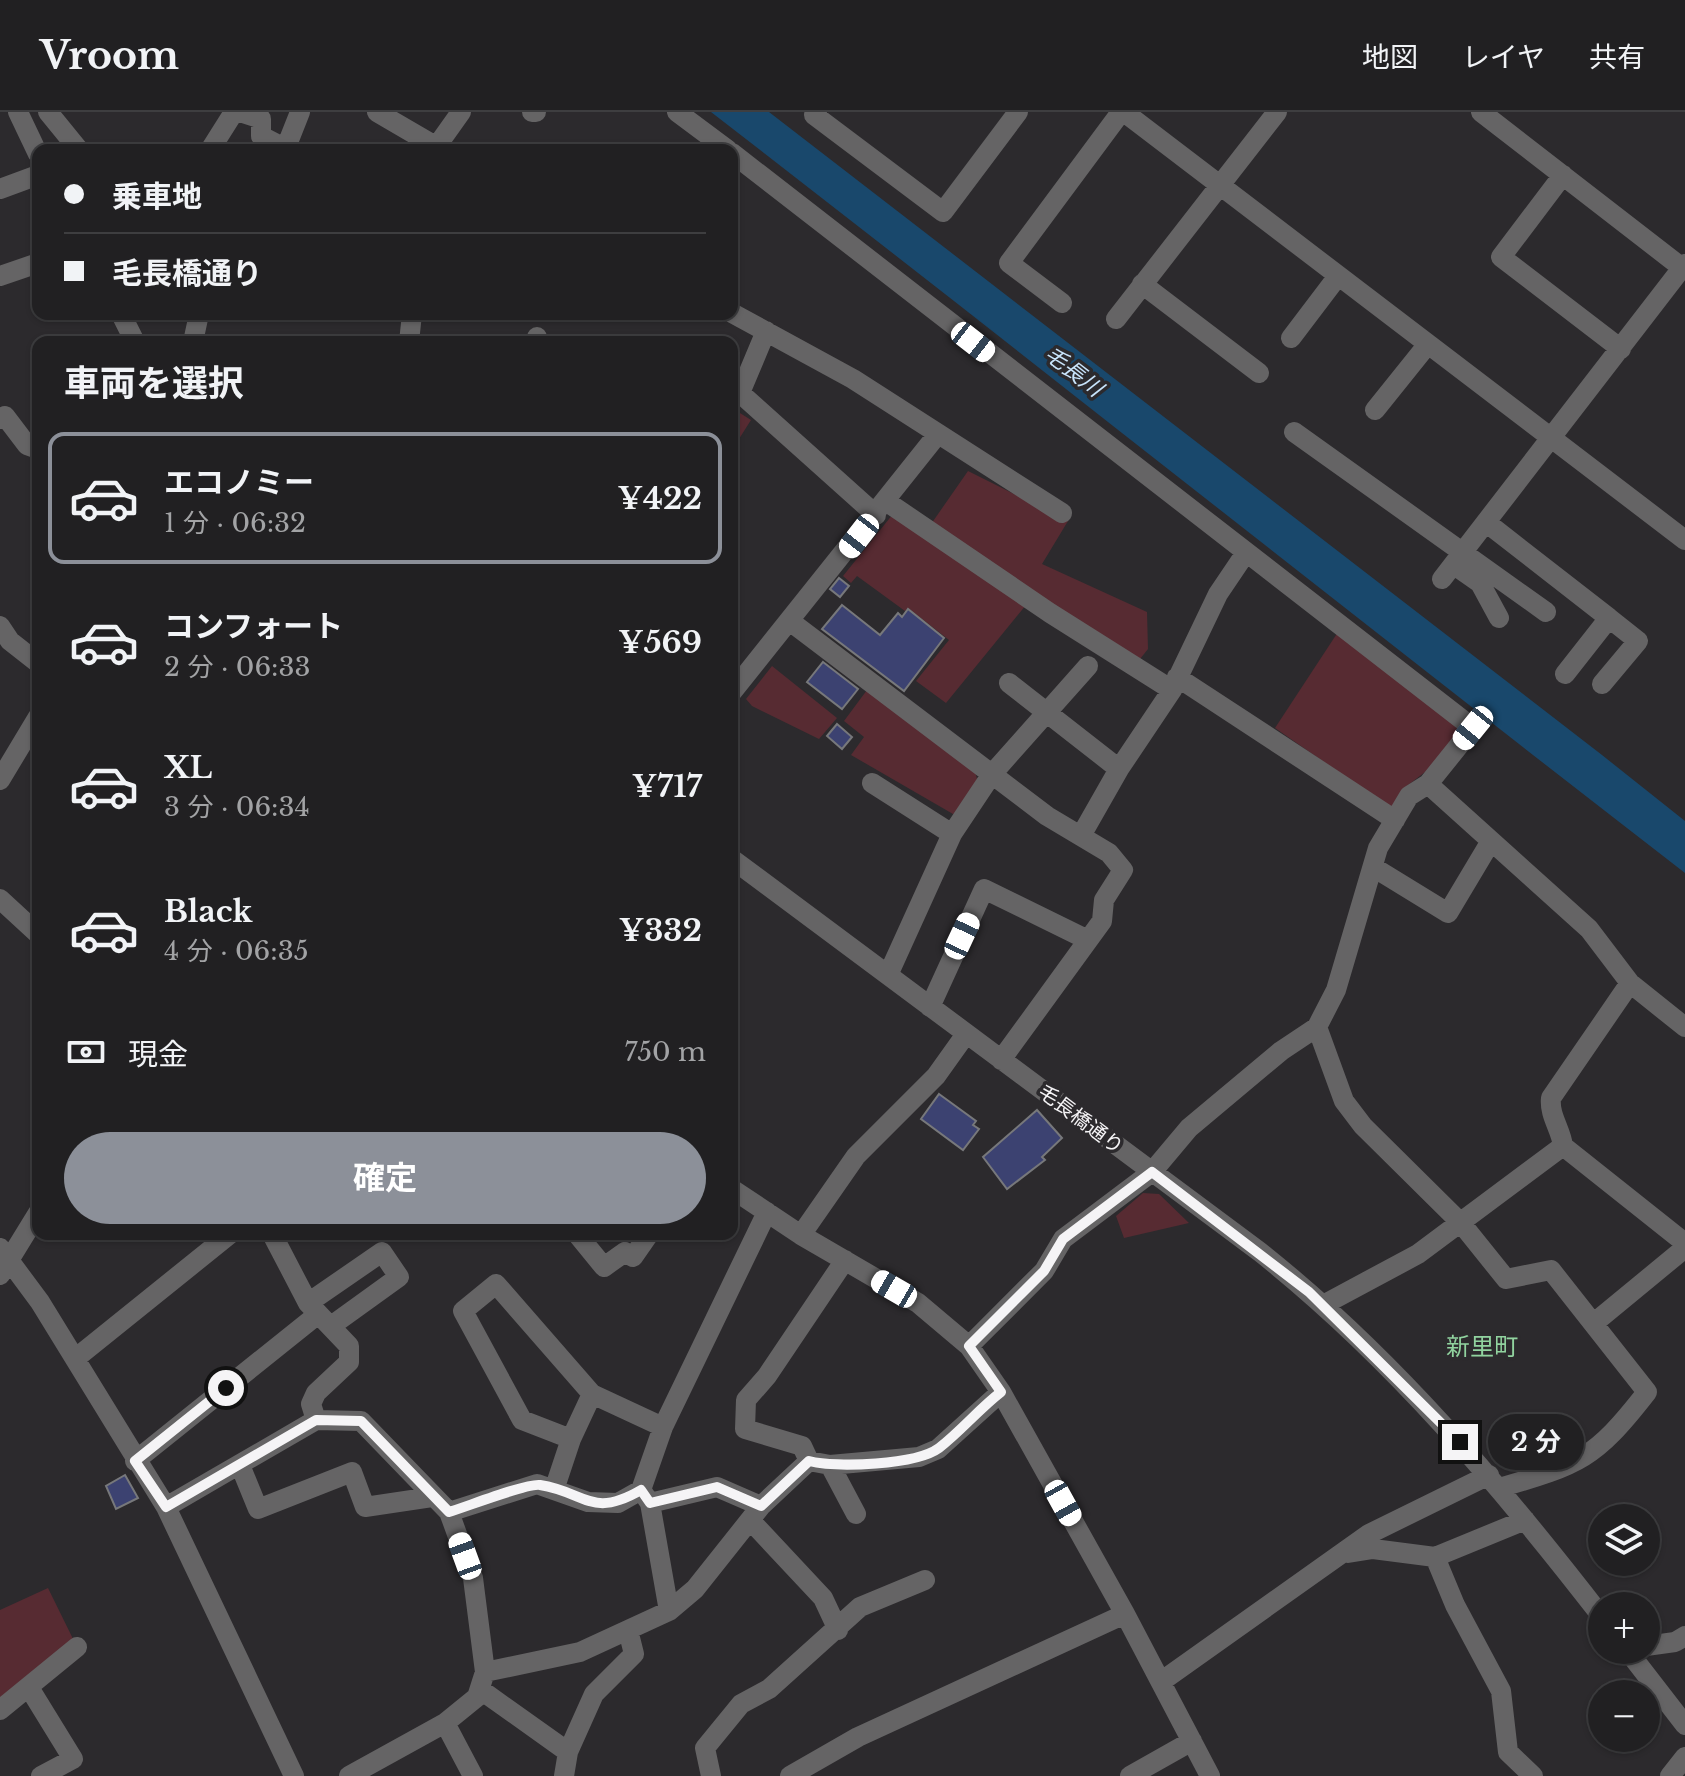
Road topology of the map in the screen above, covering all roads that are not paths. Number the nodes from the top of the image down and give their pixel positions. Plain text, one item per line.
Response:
1 (18, 112) edge
2 (48, 112) edge
3 (237, 112) edge
4 (300, 112) edge
5 (461, 112) edge
6 (677, 112) edge
7 (1018, 112) edge
8 (1123, 112) edge
9 (1277, 112) edge
10 (1481, 112) edge
11 (385, 114) edge
12 (816, 114) edge
13 (33, 144) edge
14 (74, 144) edge
15 (214, 144) edge
16 (275, 144) edge
17 (288, 144) edge
18 (430, 144) edge
19 (440, 144) edge
20 (719, 144) edge
21 (738, 158) edge
22 (1563, 175) junction
23 (32, 177) edge
24 (1219, 184) junction
25 (0, 189) edge
26 (32, 265) edge
27 (1684, 267) edge
28 (0, 276) edge
29 (1338, 276) junction
30 (1142, 284) junction
31 (1062, 303) dead end
32 (738, 316) edge
33 (1116, 319) dead end
34 (766, 331) junction
35 (1291, 338) dead end
36 (1428, 344) junction
37 (1621, 349) junction
38 (1259, 373) dead end
39 (1375, 410) dead end
40 (0, 419) edge
41 (1294, 432) dead end
42 (937, 435) junction
43 (1551, 437) junction
44 (32, 447) edge
45 (881, 509) junction
46 (1062, 513) dead end
47 (1487, 523) junction
48 (1685, 540) edge
49 (1245, 554) junction
50 (1453, 565) junction
51 (1532, 608) dead end
52 (1499, 618) dead end
53 (1609, 618) junction
54 (791, 622) junction
55 (0, 626) edge
56 (32, 658) edge
57 (1088, 666) dead end
58 (1565, 674) dead end
59 (1009, 683) dead end
60 (1175, 684) junction
61 (1602, 684) dead end
62 (738, 685) edge
63 (1045, 710) junction
64 (32, 727) edge
65 (1119, 769) junction
66 (992, 774) junction
67 (0, 780) edge
68 (872, 783) dead end
69 (1428, 784) junction
70 (1395, 820) junction
71 (952, 834) junction
72 (1082, 834) junction
73 (1491, 841) junction
74 (738, 863) edge
75 (1373, 867) junction
76 (0, 899) edge
77 (32, 928) edge
78 (1088, 940) junction
79 (888, 975) junction
80 (1630, 983) junction
81 (930, 1007) junction
82 (1680, 1013) edge
83 (1317, 1027) junction
84 (966, 1034) junction
85 (1001, 1060) junction
86 (1563, 1146) junction
87 (1152, 1172) junction
88 (738, 1193) edge
89 (767, 1212) junction
90 (32, 1221) edge
91 (1461, 1223) junction
92 (801, 1235) junction
93 (223, 1240) edge
94 (275, 1240) edge
95 (582, 1240) edge
96 (645, 1240) edge
97 (1685, 1246) edge
98 (845, 1260) junction
99 (3, 1262) edge
100 (1323, 1305) junction
101 (319, 1315) junction
102 (1594, 1323) junction
103 (969, 1346) junction
104 (76, 1358) junction
105 (1001, 1392) junction
106 (592, 1394) junction
107 (316, 1420) junction
108 (663, 1427) junction
109 (571, 1439) junction
110 (135, 1461) junction
111 (809, 1461) junction
112 (240, 1465) junction
113 (830, 1465) junction
114 (1494, 1482) junction
115 (554, 1490) junction
116 (646, 1496) junction
117 (432, 1497) junction
118 (166, 1507) junction
119 (449, 1512) junction
120 (755, 1513) junction
121 (856, 1514) dead end
122 (1525, 1520) junction
123 (1344, 1554) junction
124 (1435, 1557) junction
125 (925, 1580) dead end
126 (1588, 1599) edge
127 (669, 1611) junction
128 (1125, 1614) junction
129 (628, 1630) junction
130 (838, 1630) junction
131 (1685, 1636) edge
132 (1660, 1645) edge
133 (77, 1647) dead end
134 (1644, 1664) edge
135 (483, 1681) junction
136 (1162, 1681) junction
137 (33, 1694) dead end
138 (0, 1710) edge
139 (445, 1723) junction
140 (1685, 1725) edge
141 (1192, 1741) junction
142 (568, 1752) junction
143 (1685, 1757) edge
144 (41, 1776) edge
145 (294, 1776) edge
146 (349, 1776) edge
147 (473, 1776) edge
148 (564, 1776) edge
149 (711, 1776) edge
150 (790, 1776) edge
151 (1130, 1776) edge
152 (1210, 1776) edge
153 (1533, 1776) edge
154 (1670, 1776) edge

1 - 13 street
2 - 14 street
3 - 15 street
3 - 16 street
4 - 17 street
5 - 19 street
6 - 20 street
7 - 12 street
8 - 24 street
8 - 31 street
9 - 24 street
10 - 22 street
11 - 18 street
21 - 49 street
22 - 27 street
22 - 37 street
23 - 25 street
24 - 29 street
24 - 30 street
26 - 28 street
27 - 37 street
29 - 35 street
29 - 36 street
30 - 33 street
30 - 38 street
32 - 34 street
34 - 42 street
34 - 45 street
36 - 39 street
36 - 43 street
37 - 43 street
40 - 44 street
41 - 50 street
42 - 45 street
42 - 46 street
43 - 47 street
43 - 48 street
45 - 54 street
45 - 60 street
47 - 50 street
47 - 53 street
49 - 60 street
49 - 69 street
50 - 51 street
50 - 52 street
53 - 58 street
53 - 61 street
54 - 62 street
54 - 66 street
55 - 56 street
57 - 63 street
59 - 63 street
60 - 65 street
60 - 70 street
63 - 65 street
63 - 66 street
64 - 67 street
65 - 72 street
66 - 71 street
66 - 72 street
68 - 71 street
69 - 70 street
69 - 73 street
70 - 75 street
71 - 79 street
72 - 78 street
73 - 75 street
73 - 80 street
74 - 79 street, 毛長橋通り
75 - 83 street
76 - 77 street
78 - 81 street
78 - 85 street
79 - 81 street, 毛長橋通り
80 - 82 street
80 - 86 street
81 - 84 street, 毛長橋通り
83 - 87 street
83 - 91 street
84 - 85 street, 毛長橋通り
84 - 92 street
85 - 87 street, 毛長橋通り
86 - 91 street
86 - 97 street
87 - 100 street, 毛長橋通り
87 - 103 street
88 - 89 street
89 - 92 street
89 - 108 street
90 - 99 street
91 - 100 street
91 - 102 street
92 - 98 street
93 - 104 street
94 - 101 street
95 - 96 street
97 - 102 street
98 - 103 street
98 - 111 street
99 - 104 street
100 - 114 street, 毛長橋通り
101 - 107 street
101 - 110 street
102 - 114 street
103 - 105 street
104 - 110 street
105 - 113 street
105 - 128 street
106 - 108 street
106 - 109 street
106 - 109 street
107 - 112 street
107 - 117 street
108 - 116 street
109 - 115 street
110 - 118 street
111 - 113 street
111 - 120 street
112 - 117 street
112 - 118 street
113 - 121 street
114 - 122 street, 毛長橋通り
114 - 123 street
115 - 116 street
115 - 119 street
116 - 120 street
116 - 127 street
117 - 119 street
118 - 145 street
119 - 135 street
120 - 127 street
120 - 130 street
122 - 124 street
122 - 126 street, 毛長橋通り
123 - 124 street
123 - 136 street
124 - 153 street
125 - 130 street
127 - 129 street
128 - 136 street
128 - 150 street
129 - 135 street
129 - 142 street
130 - 149 street
131 - 132 street
133 - 138 street
134 - 140 street
135 - 139 street
135 - 142 street
136 - 141 street
137 - 144 street
139 - 146 street
139 - 147 street
141 - 151 street
141 - 152 street
142 - 148 street
143 - 154 street

